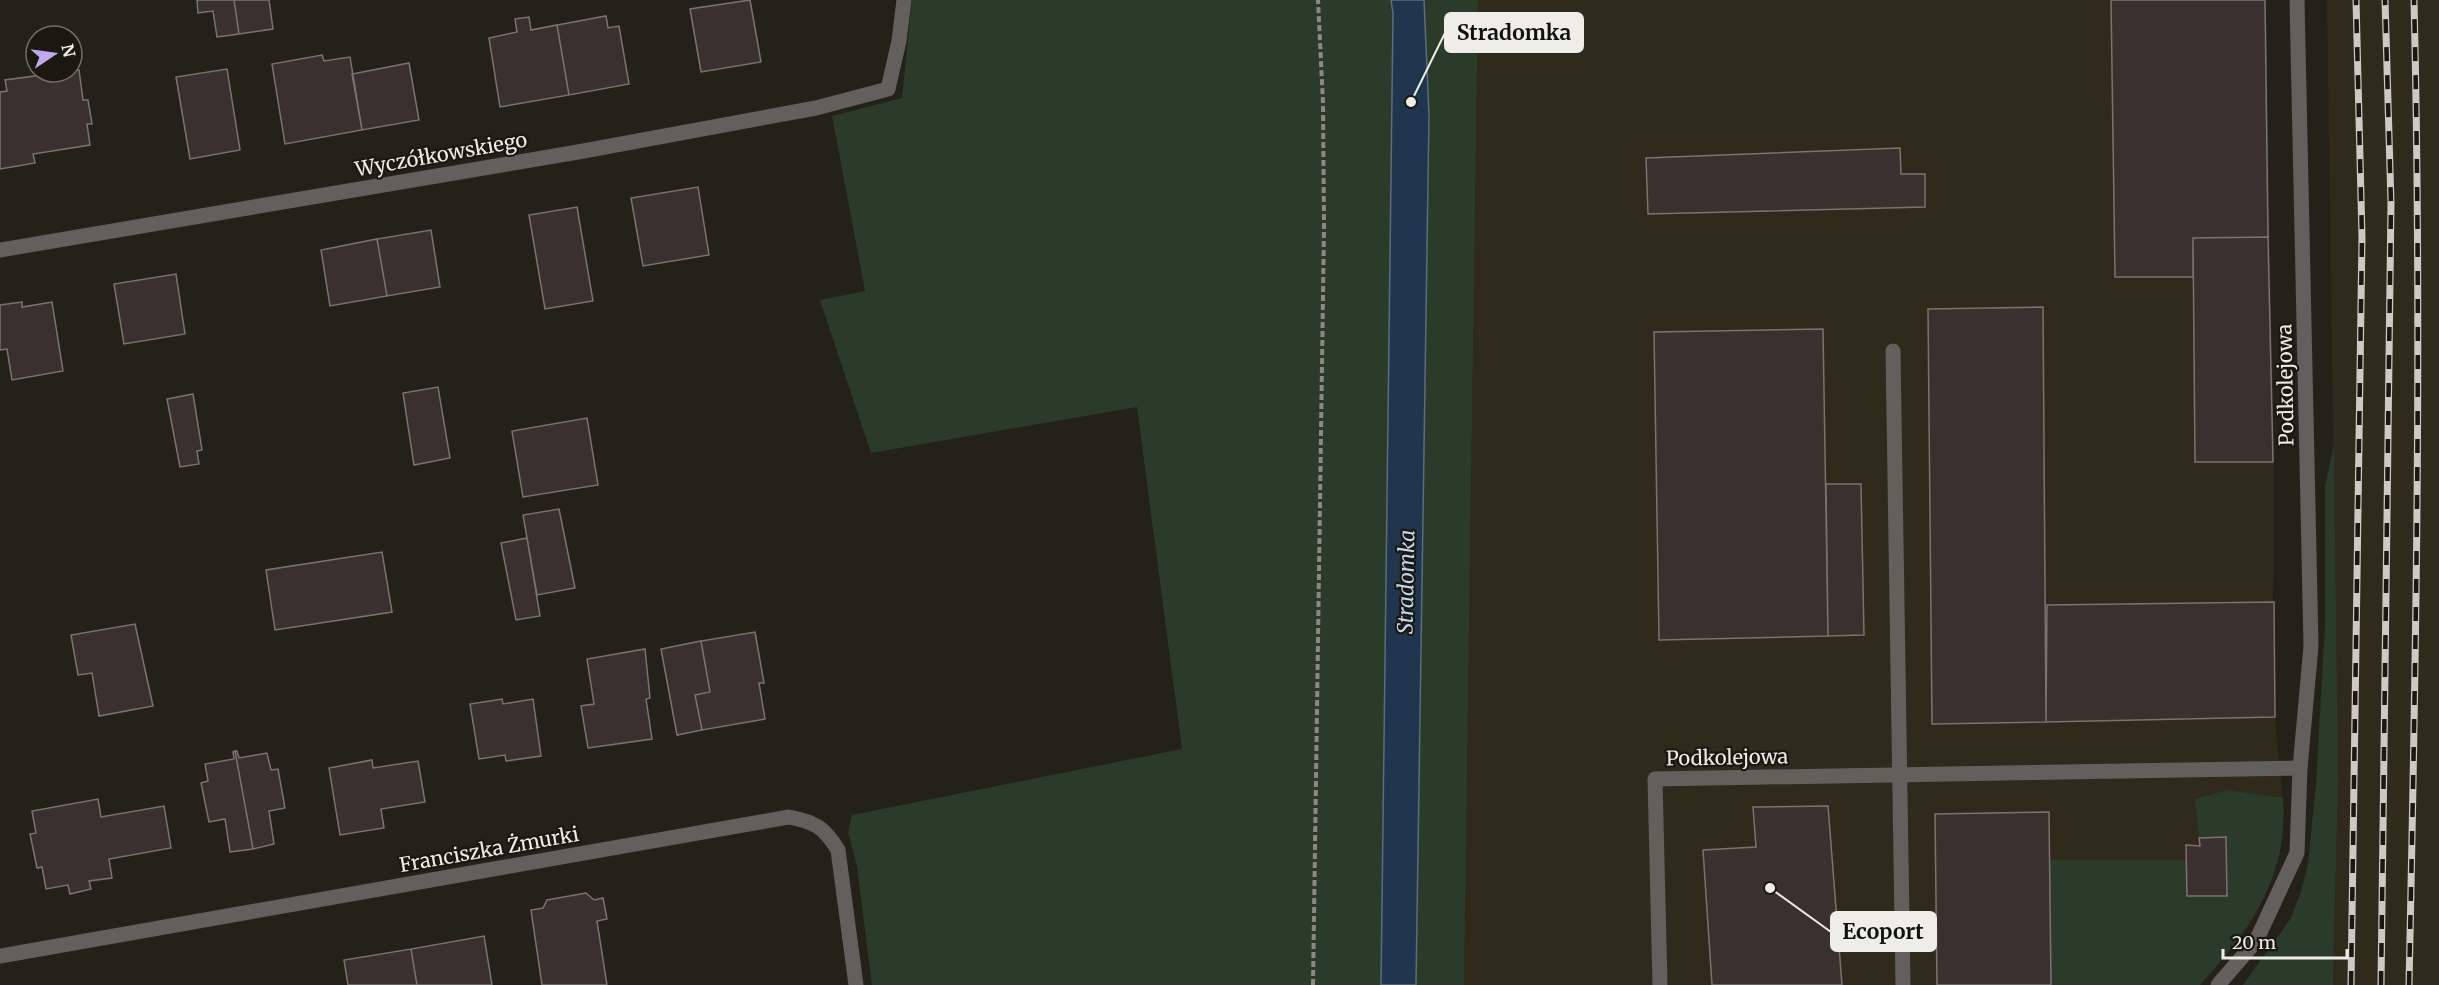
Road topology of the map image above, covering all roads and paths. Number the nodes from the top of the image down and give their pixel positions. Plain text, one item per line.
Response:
1 (904, 0) edge
2 (1318, 0) edge
3 (2297, 0) edge
4 (0, 250) edge
5 (1893, 351) dead end
6 (2300, 768) junction
7 (1898, 775) junction
8 (0, 956) edge
9 (856, 985) edge
10 (1313, 985) edge
11 (1660, 985) edge
12 (1903, 985) edge
13 (2218, 985) edge

1 - 4 street, Wyczółkowskiego
2 - 10 path
3 - 6 street, Podkolejowa
5 - 7 street
6 - 7 street, Podkolejowa
6 - 13 street, Podkolejowa
7 - 11 street, Podkolejowa
7 - 12 street
8 - 9 street, Franciszka Żmurki

